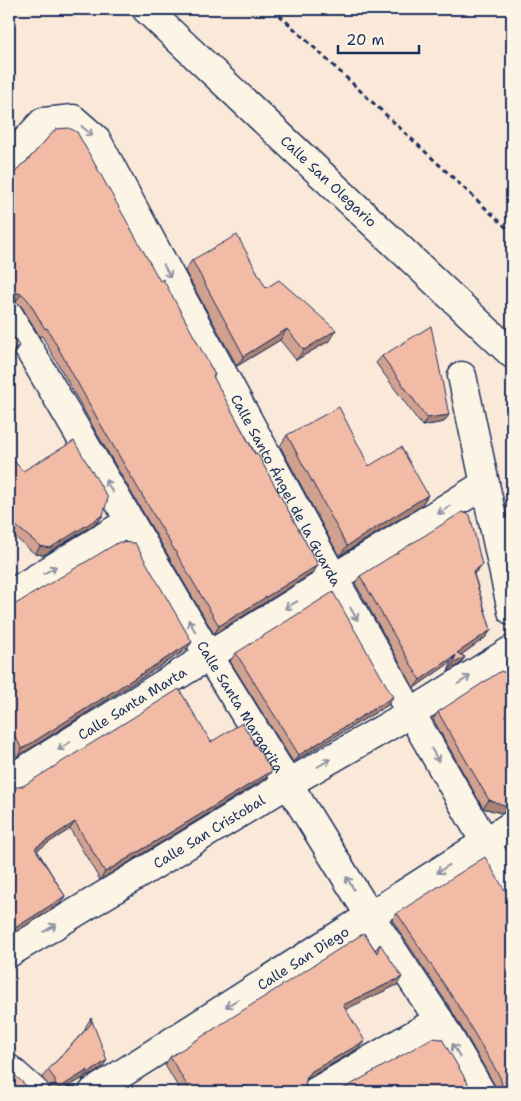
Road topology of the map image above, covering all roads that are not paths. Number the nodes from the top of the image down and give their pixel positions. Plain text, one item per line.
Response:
1 (146, 9) edge
2 (9, 159) edge
3 (9, 315) edge
4 (512, 354) edge
5 (462, 376) dead end
6 (486, 484) junction
7 (130, 521) junction
8 (334, 579) junction
9 (9, 595) edge
10 (512, 611) edge
11 (512, 650) edge
12 (209, 656) junction
13 (411, 713) junction
14 (9, 780) edge
15 (289, 783) junction
16 (512, 825) edge
17 (484, 843) junction
18 (512, 889) edge
19 (370, 916) junction
20 (9, 953) edge
21 (439, 1020) junction
22 (9, 1069) edge
23 (35, 1092) edge
24 (92, 1092) edge
25 (315, 1092) edge
26 (481, 1092) edge

1 - 4 street, Calle San Olegario
2 -> 8 street, Calle Santo Ángel de la Guarda
7 -> 3 street, Calle Santa Margarita
5 - 6 street
6 -> 8 street, Calle Santa Marta
6 - 10 street
9 -> 7 street
12 -> 7 street, Calle Santa Margarita
8 -> 12 street, Calle Santa Marta
8 -> 13 street, Calle Santo Ángel de la Guarda
13 -> 11 street, Calle San Cristobal
12 -> 14 street, Calle Santa Marta
12 - 15 street, Calle Santa Margarita
15 -> 13 street, Calle San Cristobal
13 -> 17 street, Calle Santo Ángel de la Guarda
19 -> 15 street, Calle Santa Margarita
20 -> 15 street, Calle San Cristobal
16 - 17 street, Calle San Diego
17 - 18 street, Calle Santo Ángel de la Guarda
17 -> 19 street, Calle San Diego
19 - 21 street, Calle Santa Margarita
19 -> 24 street, Calle San Diego
21 - 25 street
26 -> 21 street, Calle Santa Margarita
22 - 23 street

